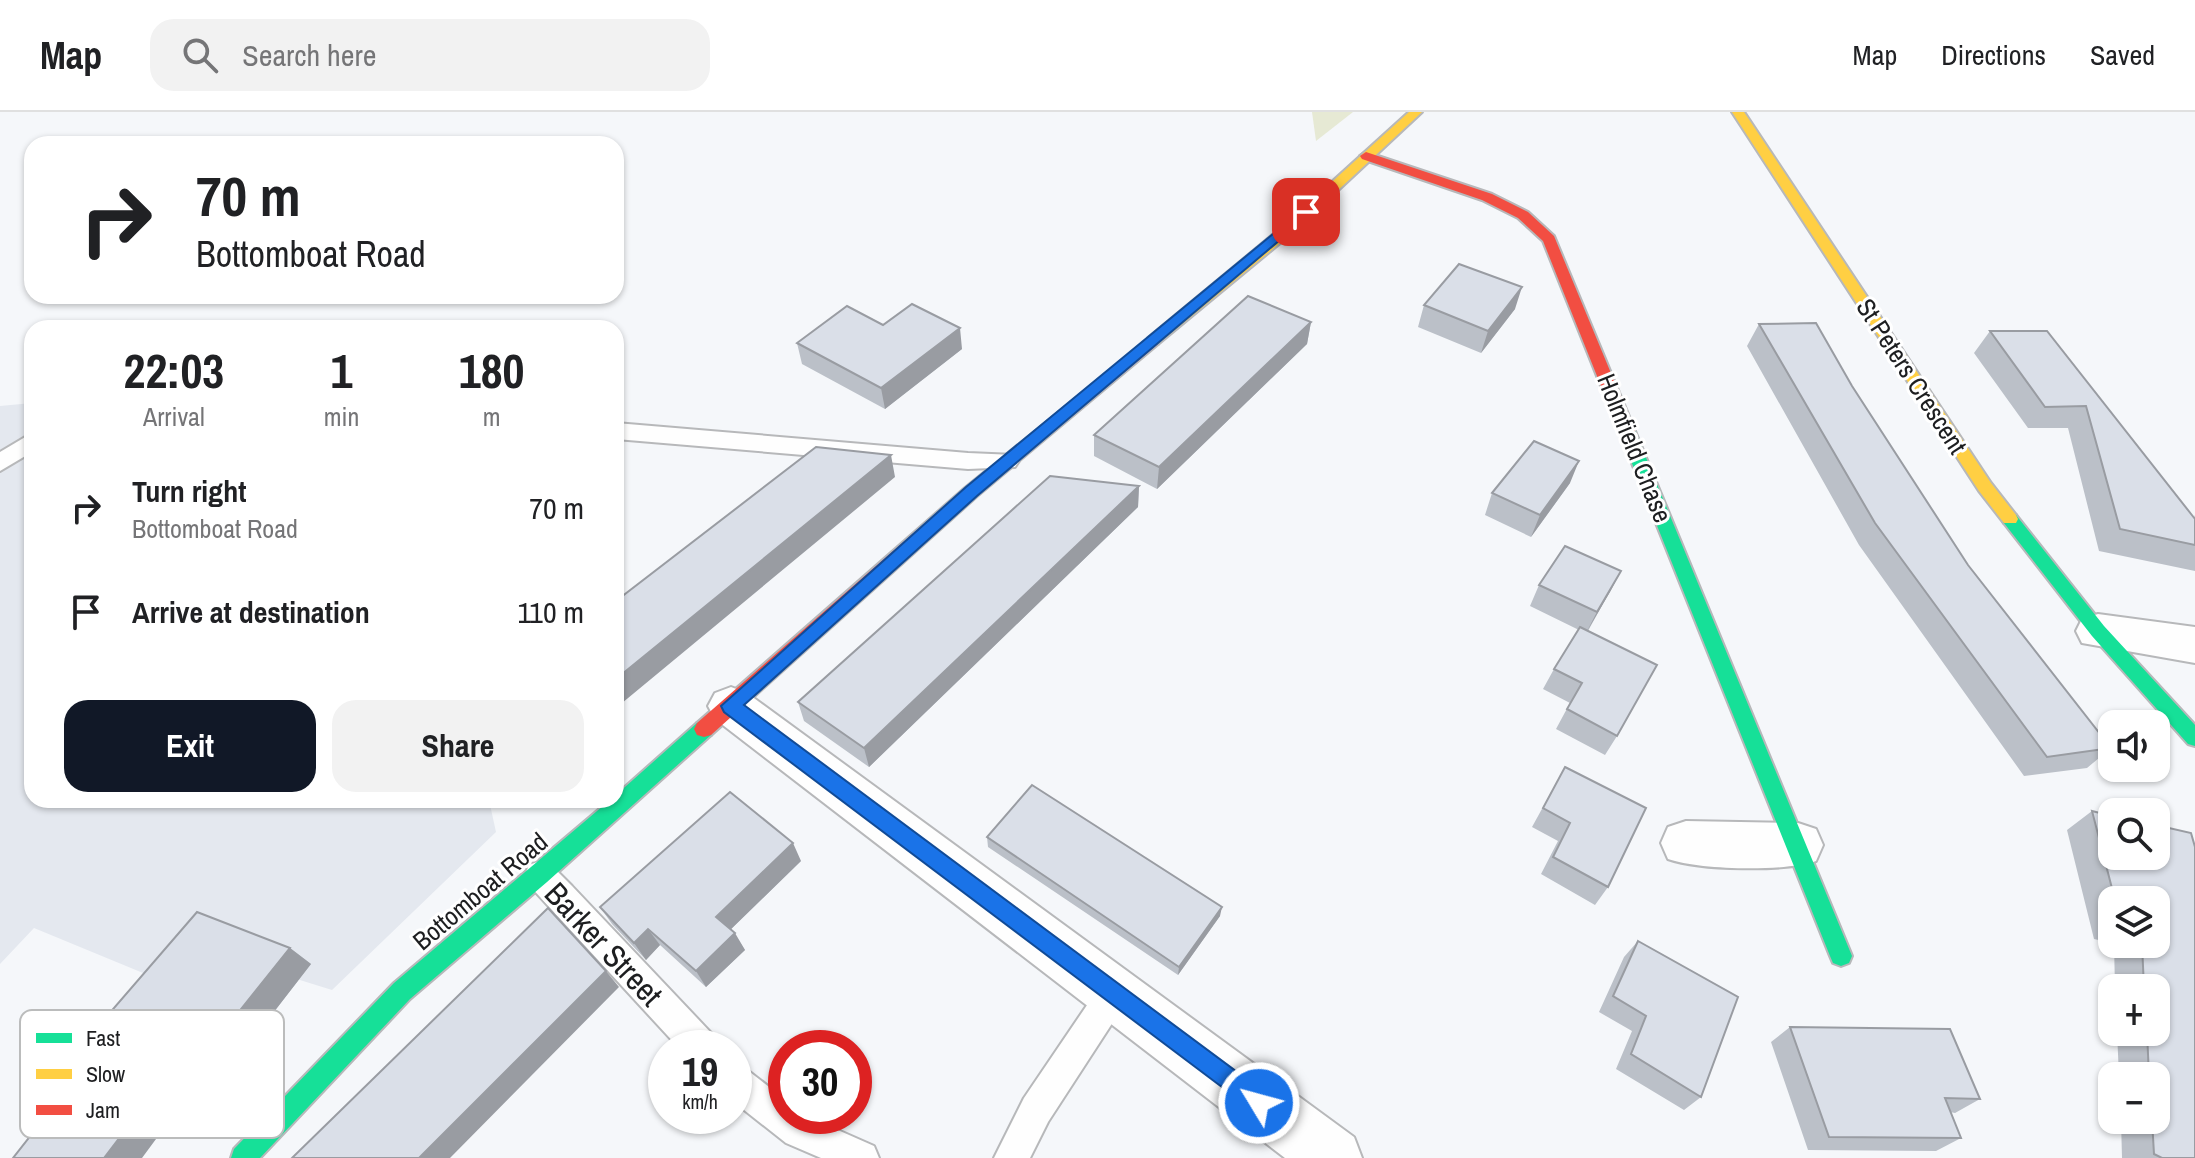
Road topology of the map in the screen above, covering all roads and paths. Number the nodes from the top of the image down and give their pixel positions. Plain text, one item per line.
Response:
1 (1416, 112) edge
2 (1738, 112) edge
3 (1366, 156) junction
4 (624, 432) edge
5 (24, 446) edge
6 (1007, 461) junction
7 (0, 463) edge
8 (2098, 631) junction
9 (2195, 645) edge
10 (731, 706) junction
11 (2195, 738) edge
12 (624, 801) edge
13 (616, 808) edge
14 (1686, 843) dead end
15 (1798, 845) junction
16 (540, 875) junction
17 (1841, 956) dead end
18 (1113, 994) junction
19 (685, 1030) edge
20 (752, 1095) edge
21 (284, 1115) edge
22 (262, 1138) edge
23 (243, 1158) edge
24 (862, 1158) edge
25 (1011, 1158) edge
26 (1333, 1158) edge

1 - 3 street, Bottomboat Road
2 - 8 street, St Peters Crescent
3 - 6 street, Bottomboat Road
3 - 15 street, Holmfield Chase
4 - 6 lane
5 - 7 lane
6 - 10 street, Bottomboat Road
8 - 9 street
8 - 11 street, St Peters Crescent
10 - 12 street, Bottomboat Road
10 - 18 street
13 - 16 street, Bottomboat Road
14 - 15 street
15 - 17 street, Holmfield Chase
16 - 19 lane, Barker Street
16 - 21 street, Bottomboat Road
18 - 25 lane
18 - 26 street
20 - 24 lane
22 - 23 street, Bottomboat Road

